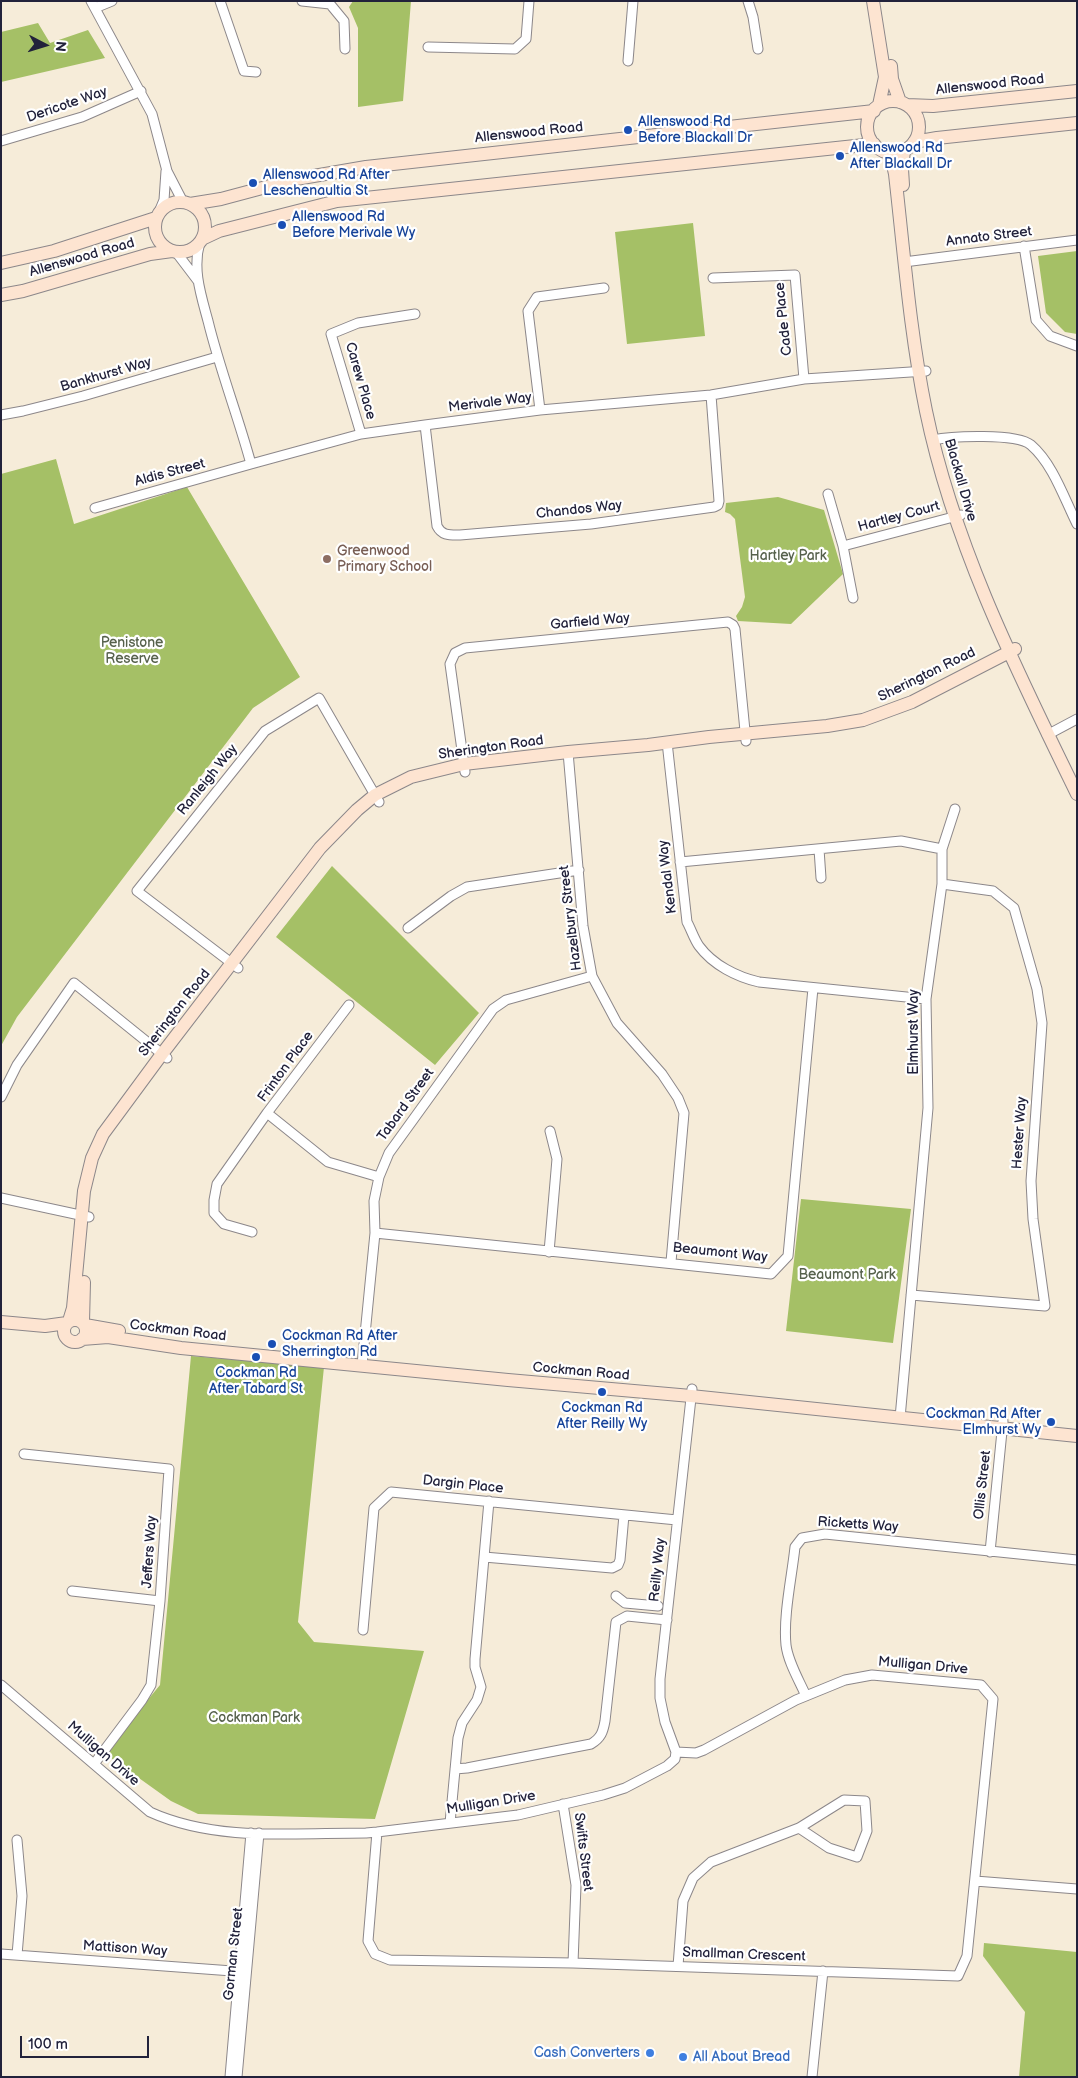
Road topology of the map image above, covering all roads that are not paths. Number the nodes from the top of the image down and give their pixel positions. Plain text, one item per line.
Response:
1 (112, 1) edge
2 (220, 1) edge
3 (302, 1) edge
4 (530, 1) edge
5 (633, 1) edge
6 (748, 1) edge
7 (873, 1) edge
8 (881, 1) edge
9 (93, 5) edge
10 (428, 47) dead end
11 (758, 48) dead end
12 (345, 49) dead end
13 (628, 61) dead end
14 (256, 72) dead end
15 (141, 91) junction
16 (1077, 91) edge
17 (904, 104) junction
18 (877, 108) junction
19 (1077, 123) edge
20 (1, 141) edge
21 (874, 144) junction
22 (909, 146) junction
23 (890, 152) junction
24 (166, 171) junction
25 (187, 203) junction
26 (157, 215) junction
27 (1077, 240) edge
28 (201, 241) junction
29 (1024, 246) junction
30 (174, 252) junction
31 (908, 261) junction
32 (1, 263) edge
33 (713, 278) dead end
34 (198, 281) junction
35 (604, 288) dead end
36 (1, 295) edge
37 (415, 314) dead end
38 (1077, 346) edge
39 (217, 357) junction
40 (922, 371) junction
41 (804, 380) junction
42 (710, 395) junction
43 (540, 410) junction
44 (1, 415) edge
45 (425, 425) junction
46 (361, 434) junction
47 (936, 440) junction
48 (251, 464) junction
49 (828, 494) dead end
50 (95, 508) dead end
51 (958, 516) junction
52 (1077, 524) edge
53 (843, 546) junction
54 (853, 598) dead end
55 (1013, 654) junction
56 (1077, 719) edge
57 (1050, 733) junction
58 (746, 738) junction
59 (667, 747) junction
60 (568, 756) junction
61 (465, 768) junction
62 (1077, 778) edge
63 (1077, 794) edge
64 (377, 799) junction
65 (955, 809) dead end
66 (819, 849) junction
67 (942, 849) junction
68 (680, 862) junction
69 (579, 870) junction
70 (822, 878) dead end
71 (942, 884) junction
72 (408, 928) dead end
73 (235, 966) junction
74 (592, 976) junction
75 (813, 988) junction
76 (926, 999) junction
77 (349, 1005) dead end
78 (165, 1056) junction
79 (1, 1097) edge
80 (267, 1113) junction
81 (550, 1130) dead end
82 (379, 1177) junction
83 (1, 1198) edge
84 (85, 1216) junction
85 (252, 1232) dead end
86 (375, 1233) junction
87 (549, 1252) junction
88 (671, 1262) junction
89 (911, 1295) junction
90 (1, 1322) edge
91 (76, 1323) junction
92 (1, 1329) edge
93 (66, 1337) junction
94 (82, 1339) junction
95 (363, 1361) junction
96 (692, 1393) junction
97 (900, 1415) junction
98 (1003, 1425) junction
99 (1077, 1428) edge
100 (1077, 1436) edge
101 (24, 1454) dead end
102 (489, 1501) junction
103 (624, 1515) junction
104 (677, 1520) junction
105 (990, 1552) junction
106 (484, 1557) junction
107 (1077, 1560) edge
108 (72, 1591) dead end
109 (616, 1596) dead end
110 (160, 1601) junction
111 (658, 1606) dead end
112 (667, 1620) junction
113 (363, 1630) dead end
114 (1, 1685) edge
115 (806, 1696) junction
116 (993, 1699) joint
117 (676, 1752) junction
118 (94, 1764) junction
119 (455, 1769) junction
120 (563, 1804) junction
121 (450, 1823) junction
122 (799, 1828) junction
123 (377, 1832) junction
124 (255, 1833) junction
125 (17, 1840) dead end
126 (975, 1881) junction
127 (1077, 1889) edge
128 (1, 1954) edge
129 (17, 1955) junction
130 (573, 1963) junction
131 (678, 1966) junction
132 (823, 1971) junction
133 (243, 1972) junction
134 (230, 2077) edge
135 (237, 2077) edge
136 (812, 2077) edge

1 - 9 street
2 - 14 street
3 - 12 street
4 - 10 street
5 - 13 street
6 - 11 street
7 - 18 street
8 - 17 street
9 - 15 street
15 - 20 street, Dericote Way
15 - 24 street
16 - 17 street, Allenswood Road
17 - 18 street
17 - 22 street
18 - 21 street
18 - 25 street, Allenswood Road
19 - 22 street
21 - 23 street
21 - 28 street
22 - 23 street
22 - 31 street, Blackall Drive
23 - 31 street, Blackall Drive
24 - 25 street
24 - 26 street
25 - 26 street
25 - 28 street
26 - 30 street
26 - 32 street, Allenswood Road
27 - 29 street, Annato Street
28 - 30 street
28 - 34 street
29 - 31 street, Annato Street
29 - 38 street
30 - 34 street
30 - 36 street, Allenswood Road
31 - 40 street, Blackall Drive
33 - 41 street, Cade Place
34 - 39 street
35 - 43 street
37 - 46 street, Carew Place
39 - 44 street, Bankhurst Way
39 - 48 street
40 - 41 street, Merivale Way
40 - 47 street, Blackall Drive
41 - 42 street, Merivale Way
42 - 43 street, Merivale Way
42 - 45 street, Chandos Way
43 - 45 street, Merivale Way
45 - 46 street, Merivale Way
46 - 48 street, Merivale Way
47 - 51 street, Blackall Drive
47 - 52 street
48 - 50 street, Aldis Street
49 - 53 street, Hartley Court
51 - 53 street, Hartley Court
51 - 55 street, Blackall Drive
53 - 54 street, Hartley Court
55 - 57 street, Blackall Drive
55 - 58 street, Sherington Road
56 - 57 street
57 - 62 street, Blackall Drive
57 - 63 street, Blackall Drive
58 - 59 street, Sherington Road
58 - 61 street, Garfield Way
59 - 60 street, Sherington Road
59 - 68 street, Kendal Way
60 - 61 street, Sherington Road
60 - 69 street, Hazelbury Street
61 - 64 street, Sherington Road
64 - 73 street, Sherington Road
64 - 73 street, Ranleigh Way
65 - 67 street
66 - 67 street
66 - 68 street
66 - 70 street
67 - 71 street, Elmhurst Way
68 - 75 street, Kendal Way
69 - 72 street
69 - 74 street, Hazelbury Street
71 - 76 street, Elmhurst Way
71 - 89 street, Hester Way
73 - 78 street, Sherington Road
74 - 82 street, Tabard Street
74 - 88 street, Hazelbury Street
75 - 76 street, Kendal Way
75 - 88 street, Beaumont Way
76 - 89 street, Elmhurst Way
77 - 80 street, Frinton Place
78 - 79 street
78 - 84 street, Sherington Road
80 - 82 street, Frinton Place
80 - 85 street
81 - 87 street
82 - 86 street, Tabard Street
83 - 84 street
84 - 91 street, Sherington Road
86 - 87 street, Beaumont Way
86 - 95 street, Tabard Street
87 - 88 street, Beaumont Way
89 - 97 street, Elmhurst Way
90 - 91 street, Cockman Road
91 - 93 street
91 - 94 street
91 - 95 street, Cockman Road
92 - 93 street
93 - 94 street
94 - 95 street, Cockman Road
95 - 96 street, Cockman Road
96 - 97 street, Cockman Road
96 - 104 street, Reilly Way
97 - 98 street, Cockman Road
98 - 99 street, Cockman Road
98 - 100 street, Cockman Road
98 - 105 street, Ollis Street
101 - 110 street, Jeffers Way
102 - 103 street, Dargin Place
102 - 106 street
102 - 113 street, Dargin Place
103 - 104 street, Dargin Place
103 - 106 street
104 - 112 street, Reilly Way
105 - 107 street, Ricketts Way
105 - 115 street, Ricketts Way
106 - 119 street
108 - 110 street
109 - 111 street
110 - 118 street, Jeffers Way
112 - 117 street, Reilly Way
112 - 119 street
114 - 118 street, Mulligan Drive
115 - 116 street, Mulligan Drive
115 - 117 street, Mulligan Drive
116 - 126 street, Smallman Crescent
117 - 120 street, Mulligan Drive
118 - 124 street, Mulligan Drive
119 - 121 street
120 - 121 street, Mulligan Drive
120 - 130 street, Swifts Street
121 - 123 street, Mulligan Drive
122 - 122 street
122 - 131 street
123 - 124 street, Mulligan Drive
123 - 130 street, Smallman Crescent
124 - 133 street, Gorman Street
125 - 129 street
126 - 127 street
126 - 132 street, Smallman Crescent
128 - 129 street, Mattison Way
129 - 133 street, Mattison Way
130 - 131 street, Smallman Crescent
131 - 132 street, Smallman Crescent
132 - 136 street
133 - 134 street, Gorman Street
133 - 135 street, Gorman Street

